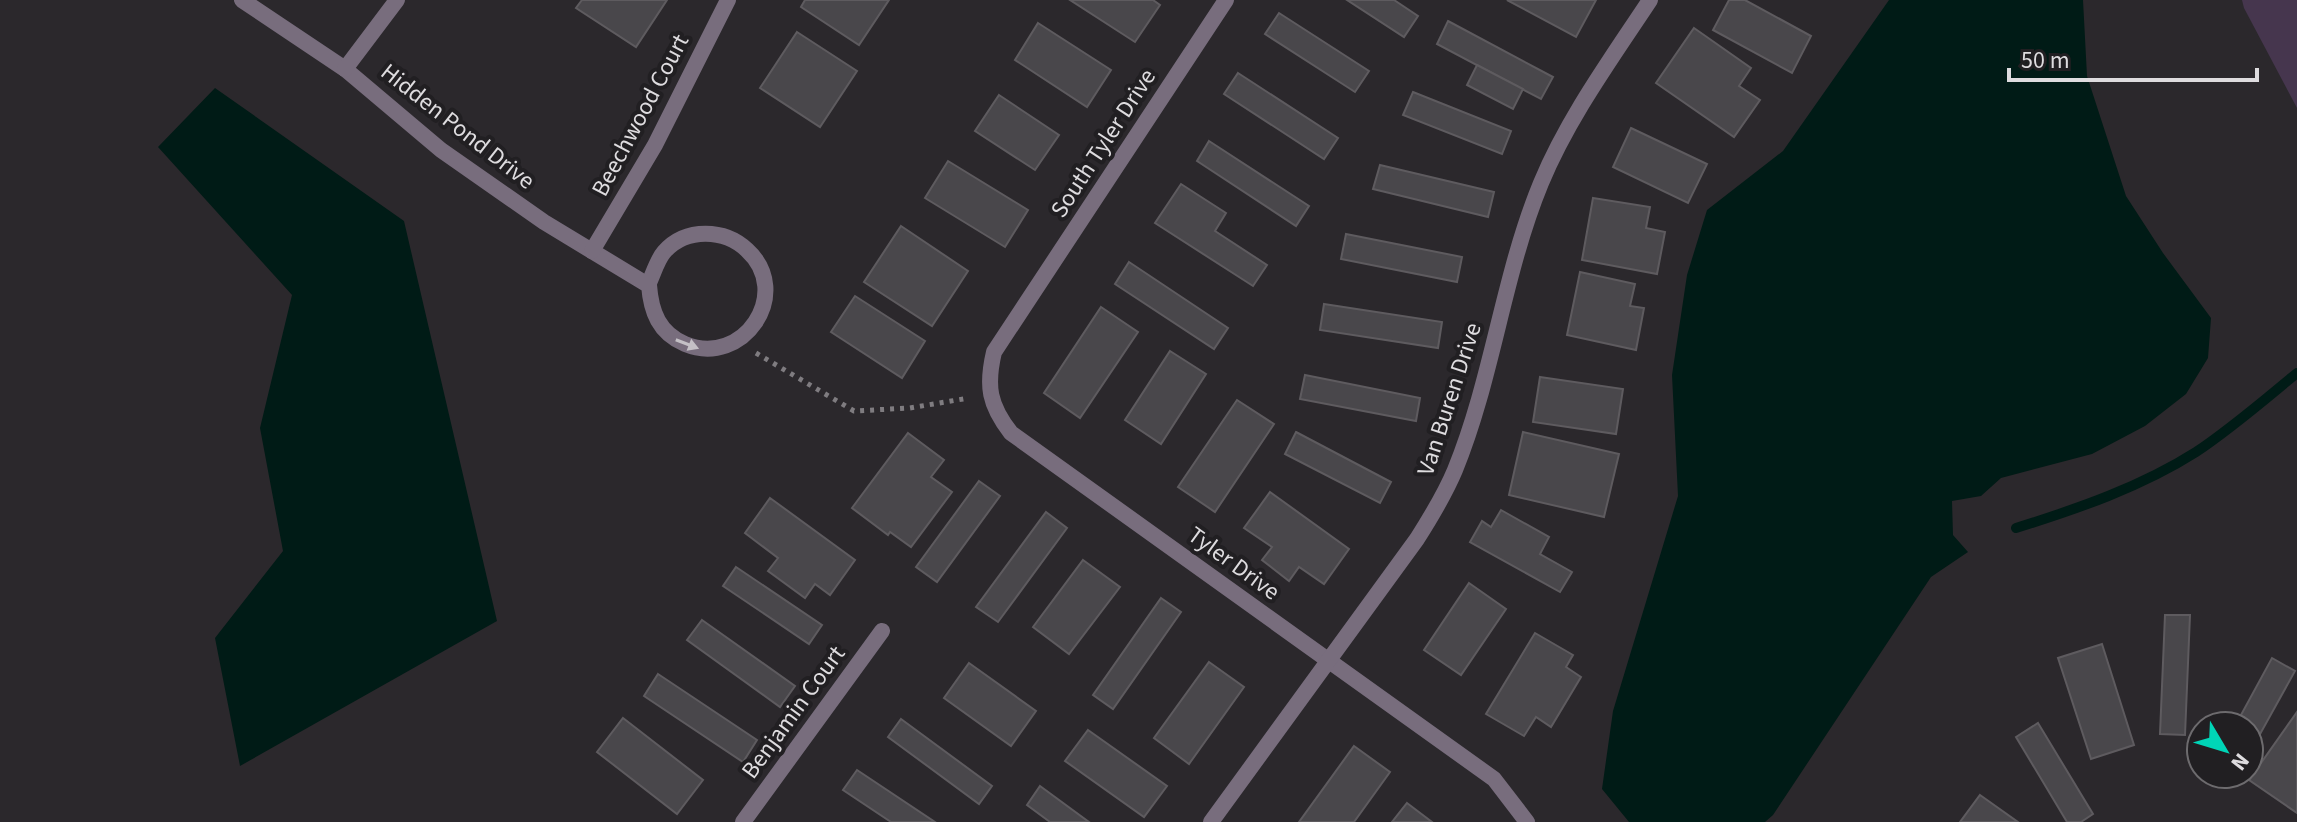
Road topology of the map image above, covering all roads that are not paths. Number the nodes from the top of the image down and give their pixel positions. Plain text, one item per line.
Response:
1 (242, 0) edge
2 (397, 0) edge
3 (728, 0) edge
4 (1226, 0) edge
5 (1650, 0) edge
6 (345, 69) junction
7 (592, 251) junction
8 (648, 285) junction
9 (990, 395) joint
10 (882, 631) dead end
11 (1329, 661) junction
12 (743, 822) edge
13 (1211, 822) edge
14 (1527, 822) edge

1 - 6 street, Hidden Pond Drive
2 - 6 street
3 - 7 street, Beechwood Court
4 - 9 street, South Tyler Drive
5 - 11 street, Van Buren Drive
6 - 7 street, Hidden Pond Drive
7 - 8 street, Hidden Pond Drive
8 -> 8 street
9 - 11 street, Tyler Drive
10 - 12 street, Benjamin Court
11 - 13 street, Van Buren Drive
11 - 14 street, Tyler Drive

